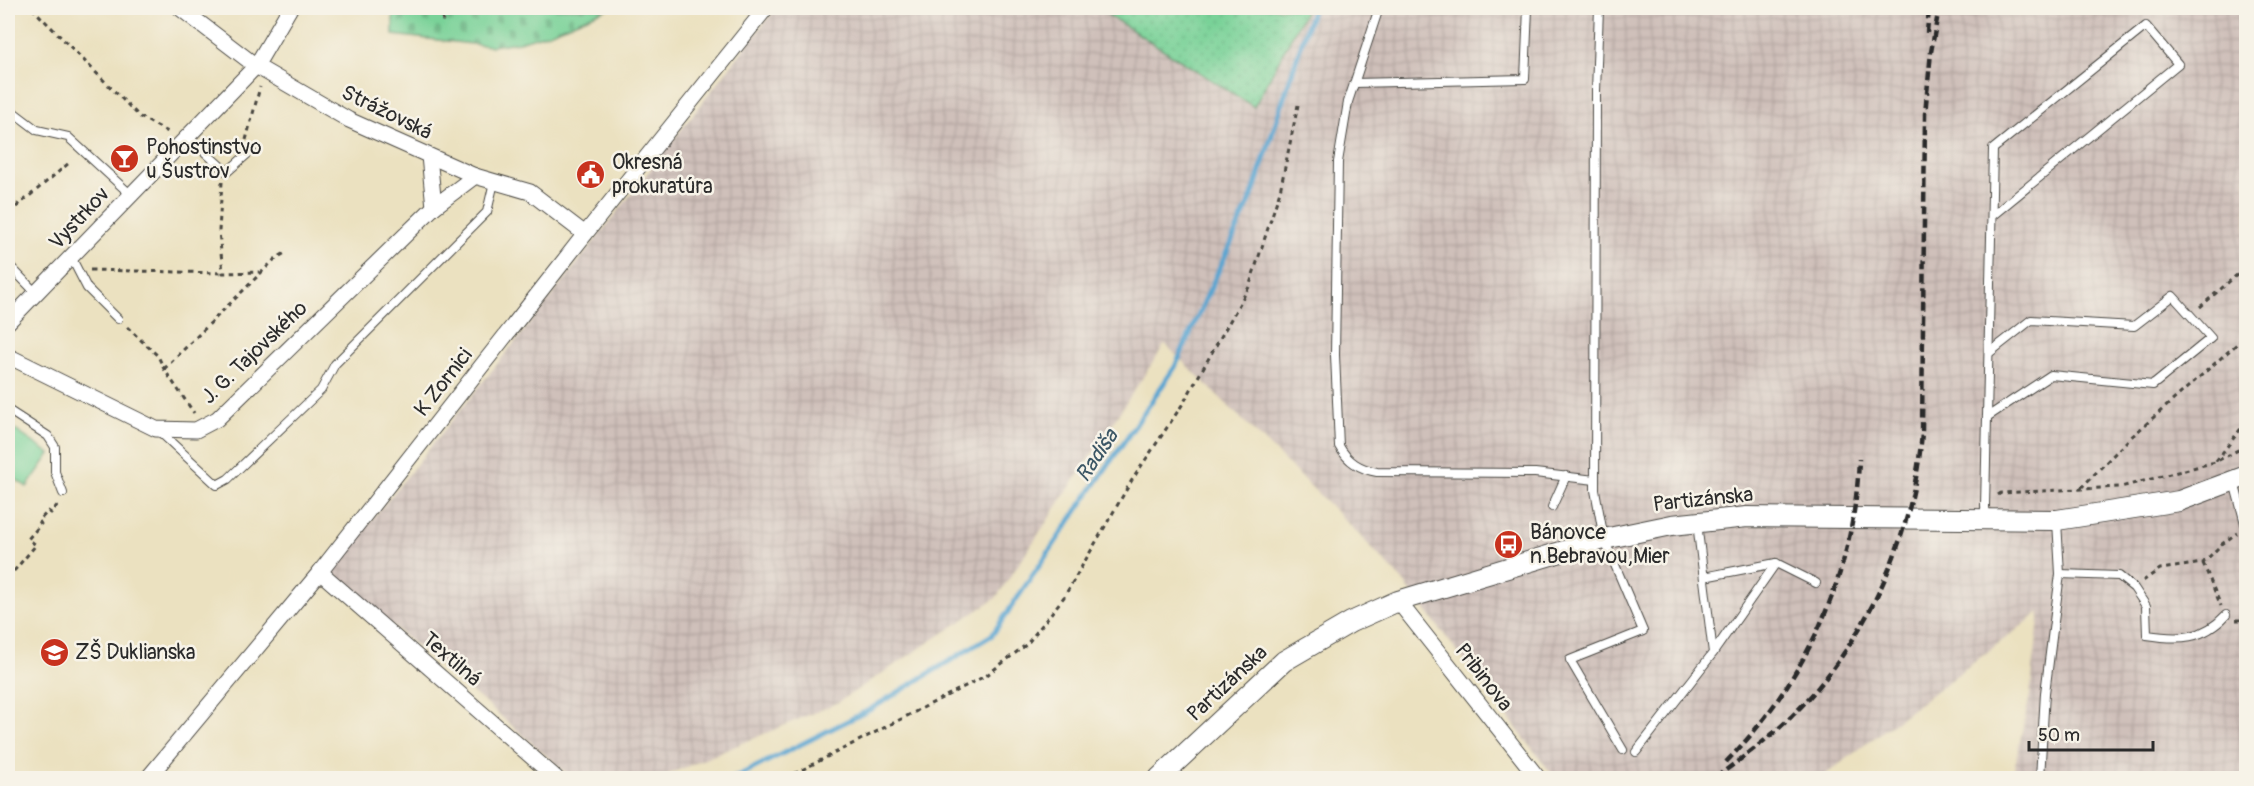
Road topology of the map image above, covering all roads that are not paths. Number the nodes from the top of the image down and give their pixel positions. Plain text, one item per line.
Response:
1 (180, 8) edge
2 (290, 8) edge
3 (766, 8) edge
4 (1379, 8) edge
5 (1528, 8) edge
6 (1599, 8) edge
7 (256, 66) junction
8 (1355, 83) junction
9 (12, 111) dead end
10 (188, 137) junction
11 (252, 150) dead end
12 (429, 156) junction
13 (476, 176) junction
14 (494, 182) junction
15 (130, 194) junction
16 (434, 207) junction
17 (1992, 216) junction
18 (585, 234) junction
19 (71, 257) junction
20 (8, 264) edge
21 (36, 293) junction
22 (118, 319) road end
23 (8, 322) edge
24 (1989, 353) junction
25 (8, 356) edge
26 (8, 410) edge
27 (1987, 417) junction
28 (156, 429) junction
29 (1566, 476) junction
30 (2240, 478) edge
31 (1595, 480) junction
32 (63, 493) road end
33 (1552, 507) dead end
34 (1986, 513) junction
35 (2057, 520) junction
36 (1697, 521) junction
37 (2244, 530) edge
38 (1604, 539) junction
39 (1776, 563) junction
40 (320, 572) junction
41 (2060, 574) junction
42 (1704, 577) junction
43 (1816, 583) dead end
44 (1398, 601) junction
45 (2226, 615) road end
46 (1713, 653) junction
47 (1623, 750) dead end
48 (1636, 752) dead end
49 (148, 778) edge
50 (556, 778) edge
51 (1159, 778) edge
52 (1538, 778) edge
53 (2040, 778) edge

1 - 7 street, Strážovská
2 - 7 street, Vystrkov
3 - 18 street, K Zornici
4 - 8 lane
5 - 8 lane
6 - 31 lane
7 - 10 street, Vystrkov
7 - 12 street, Strážovská
8 - 29 lane
9 - 15 lane
10 - 11 lane
10 - 15 street, Vystrkov
12 - 13 street, Strážovská
12 - 16 street
13 - 14 street, Strážovská
13 - 16 street, J. G. Tajovského
14 - 18 street, Strážovská
14 - 28 lane
15 - 19 street, Vystrkov
16 - 28 street, J. G. Tajovského
17 - 17 lane
17 - 24 lane
18 - 40 street, K Zornici
19 - 21 street, Vystrkov
19 - 22 lane
20 - 21 lane
21 - 23 street, Vystrkov
24 - 27 lane
24 - 27 lane
25 - 28 street, J. G. Tajovského
26 - 32 lane
27 - 34 lane
29 - 31 lane
29 - 33 lane
30 - 35 street, Partizánska
30 - 37 lane
31 - 38 lane
34 - 35 street, Partizánska
34 - 36 street, Partizánska
35 - 41 lane
36 - 38 street, Partizánska
36 - 42 lane
38 - 44 street, Partizánska
38 - 47 lane
39 - 42 lane
39 - 43 lane
39 - 46 lane
40 - 49 street, K Zornici
40 - 50 street, Textilná
41 - 45 lane
41 - 53 lane
42 - 46 lane
44 - 51 street, Partizánska
44 - 52 street, Pribinova
46 - 48 lane

